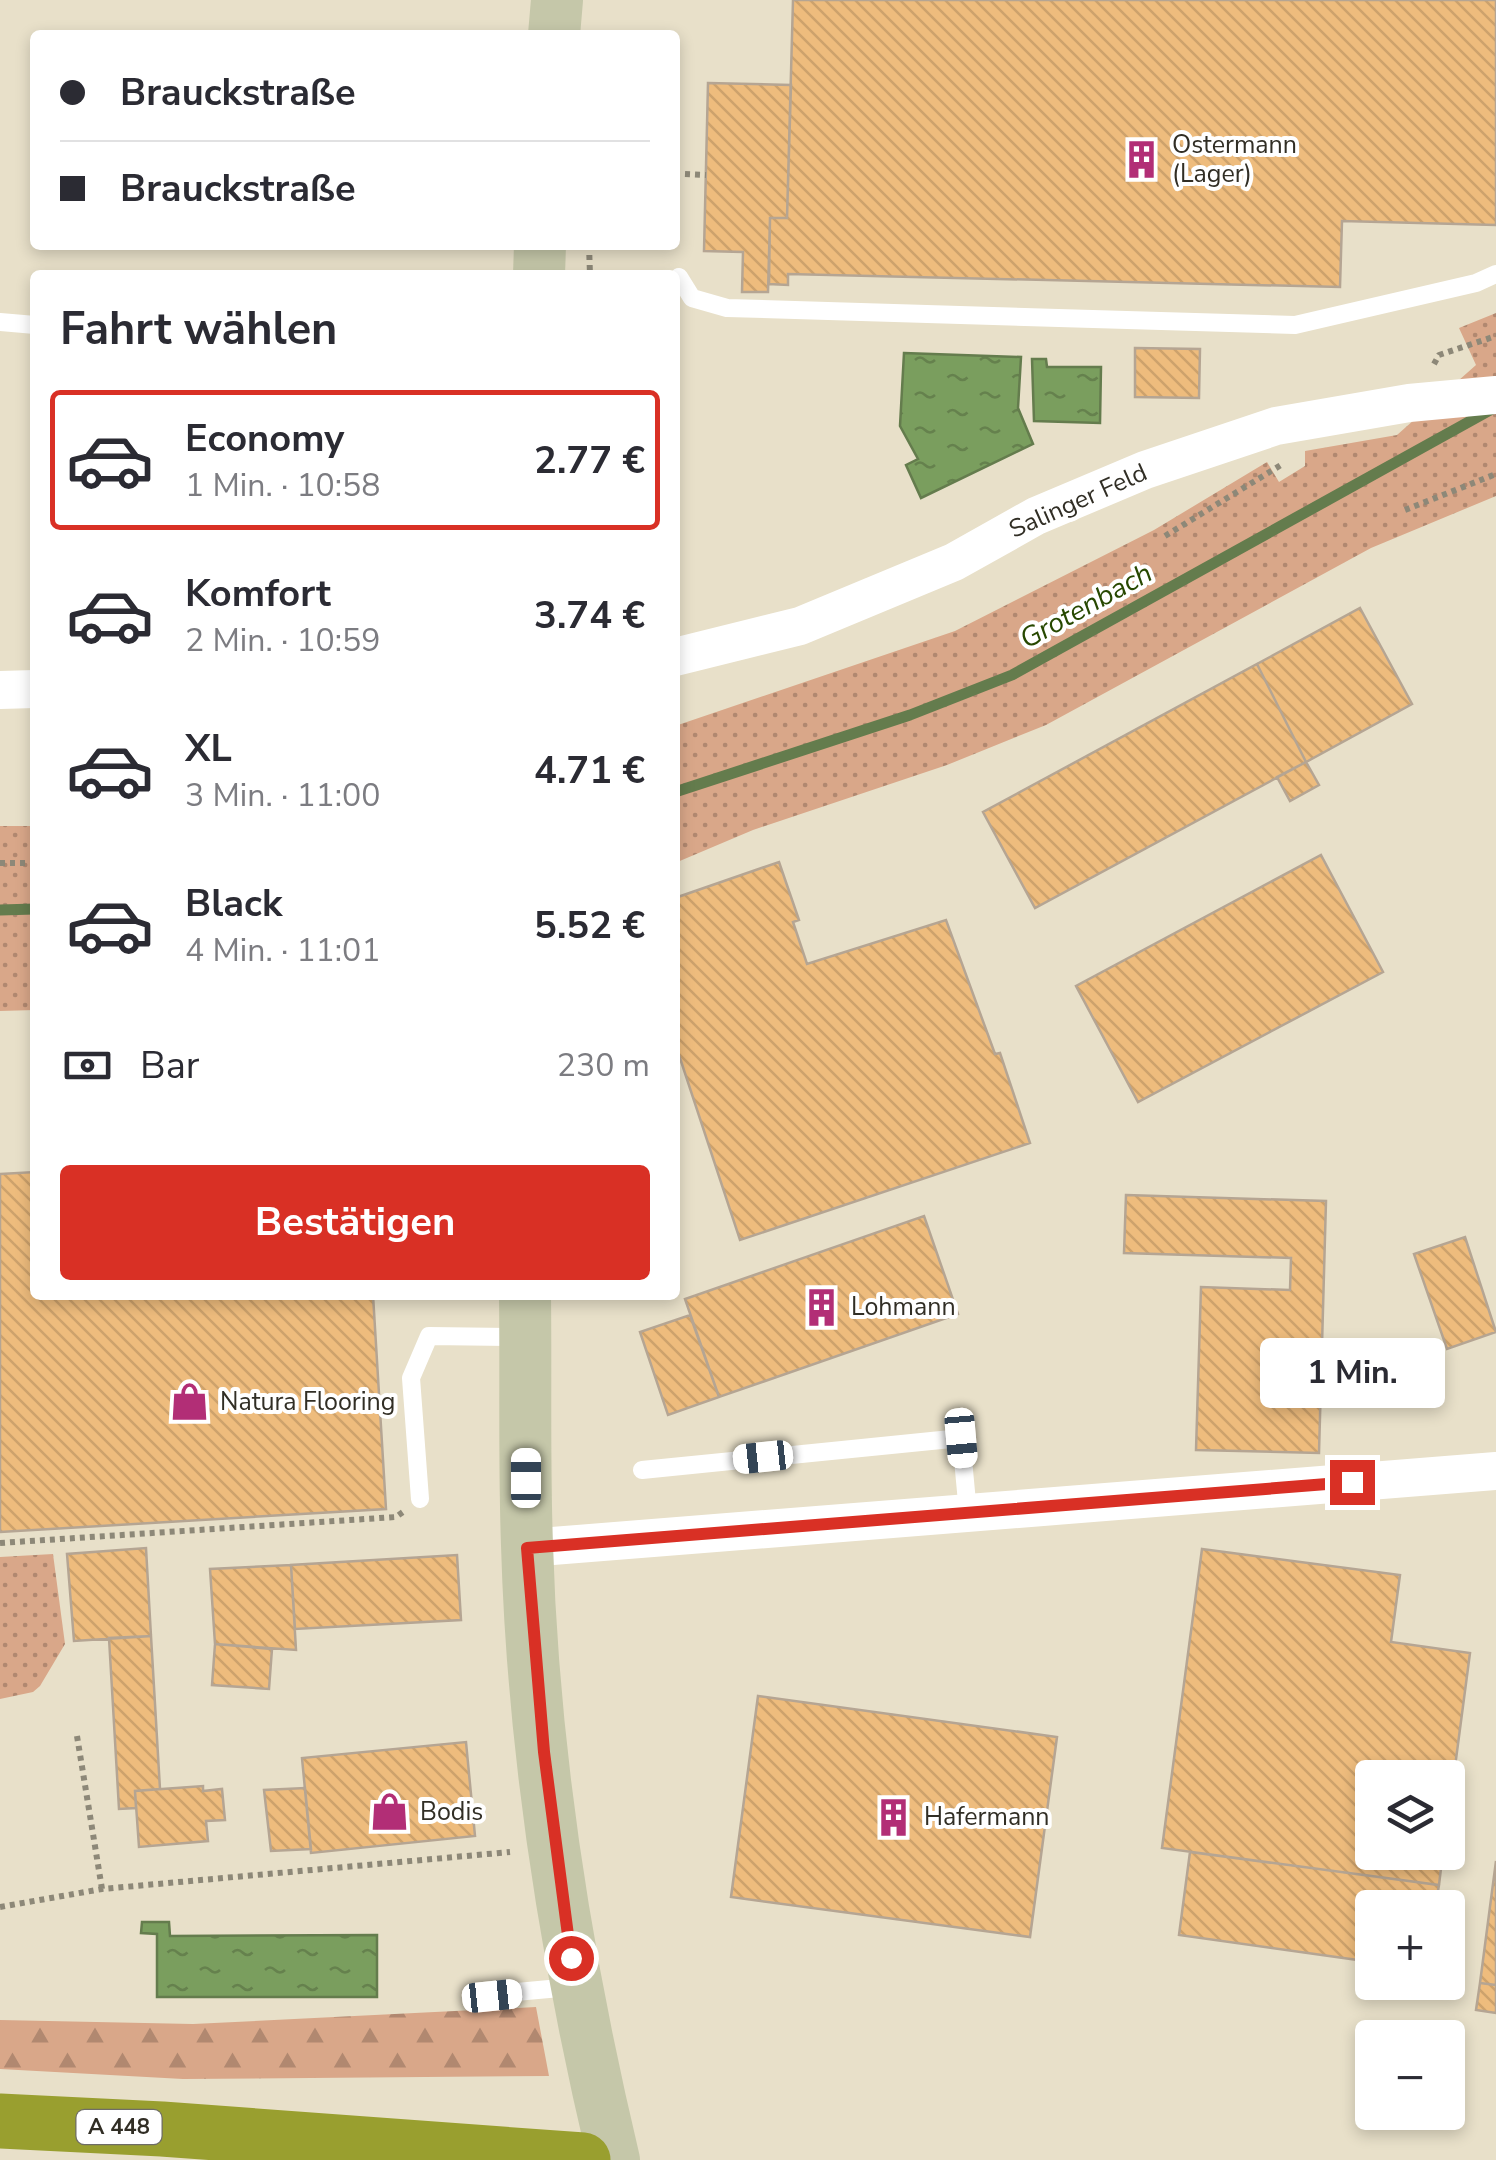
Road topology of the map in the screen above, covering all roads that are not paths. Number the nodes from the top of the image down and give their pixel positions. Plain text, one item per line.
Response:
1 (557, 0) edge
2 (554, 30) edge
3 (1496, 274) edge
4 (680, 279) edge
5 (0, 322) edge
6 (30, 325) edge
7 (1496, 395) edge
8 (680, 656) edge
9 (30, 689) edge
10 (0, 690) edge
11 (525, 1316) edge
12 (642, 1470) dead end
13 (1496, 1471) edge
14 (420, 1499) road end
15 (968, 1513) junction
16 (527, 1548) junction
17 (576, 1986) junction
18 (472, 1996) dead end
19 (0, 2122) edge
20 (566, 2159) edge
21 (583, 2160) edge
22 (614, 2160) edge

1 - 2 street
3 - 4 lane
5 - 6 lane
7 - 8 street, Salinger Feld
9 - 10 street
11 - 14 lane
11 - 16 street
12 - 15 lane
13 - 15 street
15 - 16 street
16 - 17 street
17 - 18 lane
17 - 22 street
19 - 20 highway, A 448
20 - 21 highway, A 448

